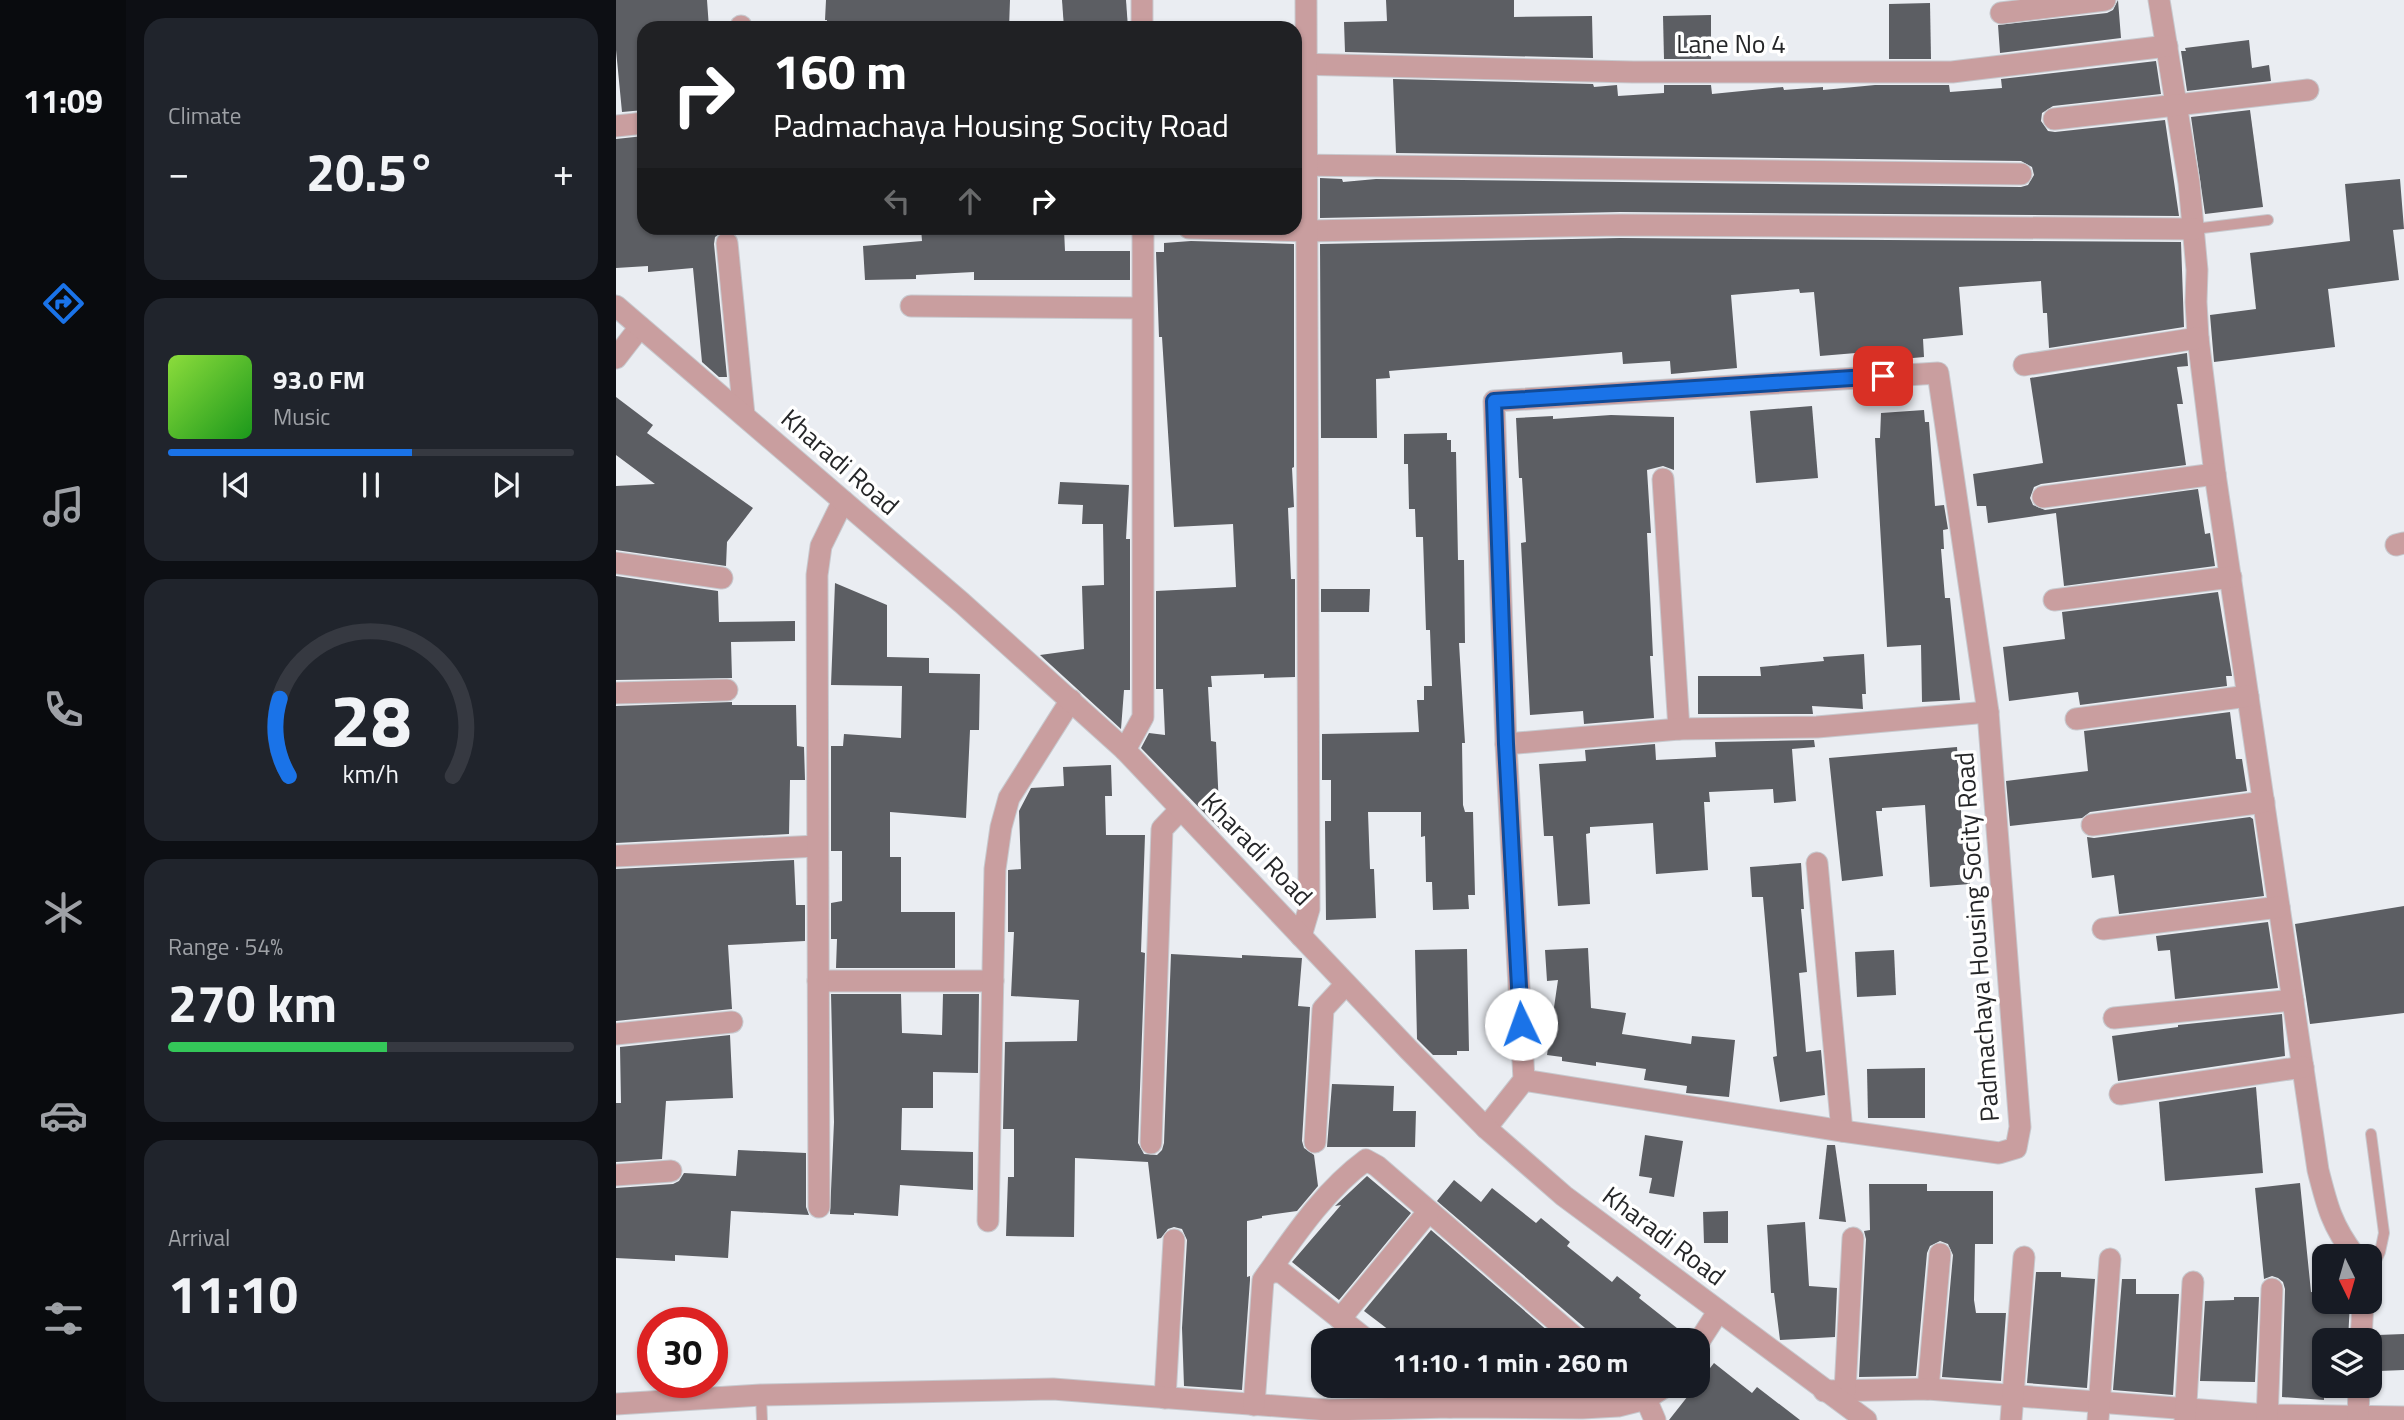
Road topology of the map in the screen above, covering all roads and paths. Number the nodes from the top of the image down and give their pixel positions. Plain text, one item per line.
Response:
1 (1142, 0) edge
2 (1306, 0) edge
3 (2105, 0) edge
4 (2159, 0) edge
5 (2001, 13) dead end
6 (1142, 21) edge
7 (2166, 46) junction
8 (1302, 51) edge
9 (1302, 64) edge
10 (2308, 90) dead end
11 (2176, 105) junction
12 (2054, 119) dead end
13 (637, 124) edge
14 (616, 125) edge
15 (1302, 165) edge
16 (1302, 174) edge
17 (2021, 174) dead end
18 (2268, 220) dead end
19 (2194, 229) junction
20 (1302, 231) edge
21 (1308, 231) junction
22 (1143, 235) edge
23 (727, 243) dead end
24 (616, 306) edge
25 (911, 306) dead end
26 (1142, 308) junction
27 (640, 327) junction
28 (2199, 338) junction
29 (616, 358) edge
30 (2024, 365) dead end
31 (744, 415) junction
32 (2215, 474) junction
33 (1664, 479) dead end
34 (2043, 497) dead end
35 (843, 501) junction
36 (616, 563) edge
37 (722, 578) dead end
38 (2231, 578) junction
39 (2054, 600) dead end
40 (727, 690) dead end
41 (616, 693) edge
42 (2248, 696) junction
43 (1071, 700) junction
44 (1988, 712) junction
45 (2076, 719) dead end
46 (1679, 729) junction
47 (1506, 744) junction
48 (1125, 750) junction
49 (2264, 802) junction
50 (1181, 809) junction
51 (2092, 825) dead end
52 (817, 846) junction
53 (616, 856) edge
54 (1817, 863) dead end
55 (2279, 907) junction
56 (2103, 929) dead end
57 (1301, 936) junction
58 (818, 981) junction
59 (993, 981) junction
60 (1346, 984) junction
61 (2293, 1000) junction
62 (2114, 1018) dead end
63 (732, 1022) dead end
64 (616, 1034) edge
65 (2302, 1067) junction
66 (1524, 1080) junction
67 (2120, 1094) dead end
68 (1486, 1128) junction
69 (1842, 1131) junction
70 (2371, 1134) dead end
71 (1315, 1142) dead end
72 (1151, 1143) dead end
73 (671, 1171) dead end
74 (616, 1175) edge
75 (819, 1207) dead end
76 (1429, 1211) junction
77 (988, 1221) dead end
78 (1853, 1238) dead end
79 (1174, 1240) dead end
80 (2346, 1244) edge
81 (2381, 1244) edge
82 (1940, 1254) dead end
83 (2024, 1257) dead end
84 (2110, 1259) dead end
85 (1266, 1276) junction
86 (2193, 1282) dead end
87 (2272, 1289) dead end
88 (1718, 1312) junction
89 (1340, 1319) junction
90 (1352, 1328) edge
91 (1564, 1328) edge
92 (1708, 1328) edge
93 (1928, 1389) junction
94 (1834, 1391) junction
95 (761, 1395) junction
96 (2012, 1395) junction
97 (1165, 1398) junction
98 (1439, 1398) edge
99 (1631, 1398) edge
100 (1642, 1398) edge
101 (2359, 1398) edge
102 (616, 1405) edge
103 (1254, 1405) junction
104 (1450, 1407) junction
105 (2099, 1411) edge
106 (1478, 1413) edge
107 (2186, 1414) edge
108 (1328, 1415) edge
109 (2267, 1417) edge
110 (2404, 1418) edge
111 (2358, 1419) edge
112 (762, 1420) edge
113 (1655, 1420) edge
114 (1866, 1420) edge
115 (2011, 1420) edge

1 - 6 street
2 - 8 street
3 - 5 street
4 - 7 street
7 - 9 street, Lane No 4
7 - 11 street
10 - 11 street
11 - 12 street
11 - 19 street
13 - 14 street
15 - 17 street
16 - 21 street
18 - 19 lane
19 - 21 street
19 - 28 street
20 - 21 street
21 - 57 street
22 - 26 street
23 - 31 street
24 - 27 street, Kharadi Road
25 - 26 street
26 - 48 street
27 - 29 street
27 - 31 street, Kharadi Road
28 - 30 street
28 - 32 street
31 - 35 street, Kharadi Road
32 - 34 street
32 - 38 street
33 - 46 street
35 - 43 street, Kharadi Road
35 - 52 street
36 - 37 street
38 - 39 street
38 - 42 street
40 - 41 street
42 - 45 street
42 - 49 street
43 - 48 street, Kharadi Road
43 - 59 street
44 - 46 street, Padmachaya Housing Socity Road
44 - 47 street, Padmachaya Housing Socity Road
44 - 69 street, Padmachaya Housing Socity Road
46 - 47 street, Padmachaya Housing Socity Road
47 - 66 street, Padmachaya Housing Socity Road
48 - 50 street, Kharadi Road
49 - 51 street
49 - 55 street
50 - 57 street, Kharadi Road
50 - 72 street
52 - 53 street
52 - 58 street
54 - 69 street
55 - 56 street
55 - 61 street
57 - 60 street, Kharadi Road
58 - 59 street
58 - 75 street
59 - 77 street
60 - 68 street, Kharadi Road
60 - 71 street
61 - 62 street
61 - 65 street
63 - 64 street
65 - 67 street
65 - 80 street
66 - 68 street
66 - 69 street, Padmachaya Housing Socity Road
68 - 88 street, Kharadi Road
70 - 81 lane
73 - 74 street
76 - 85 street
76 - 89 street
76 - 91 street
78 - 94 street
79 - 97 street
82 - 93 street
83 - 96 street
84 - 105 street
85 - 89 street
85 - 103 street
86 - 107 street
87 - 109 street
88 - 92 street
88 - 94 street, Kharadi Road
89 - 90 street
93 - 94 street
93 - 96 street
94 - 114 street, Kharadi Road
95 - 97 street
95 - 102 street
95 - 112 lane
96 - 105 street
96 - 115 street
97 - 103 street
98 - 104 street
99 - 106 street
100 - 113 street
101 - 111 street
103 - 108 street
104 - 106 street
104 - 108 street
105 - 107 street
107 - 109 street
109 - 111 street
110 - 111 street

